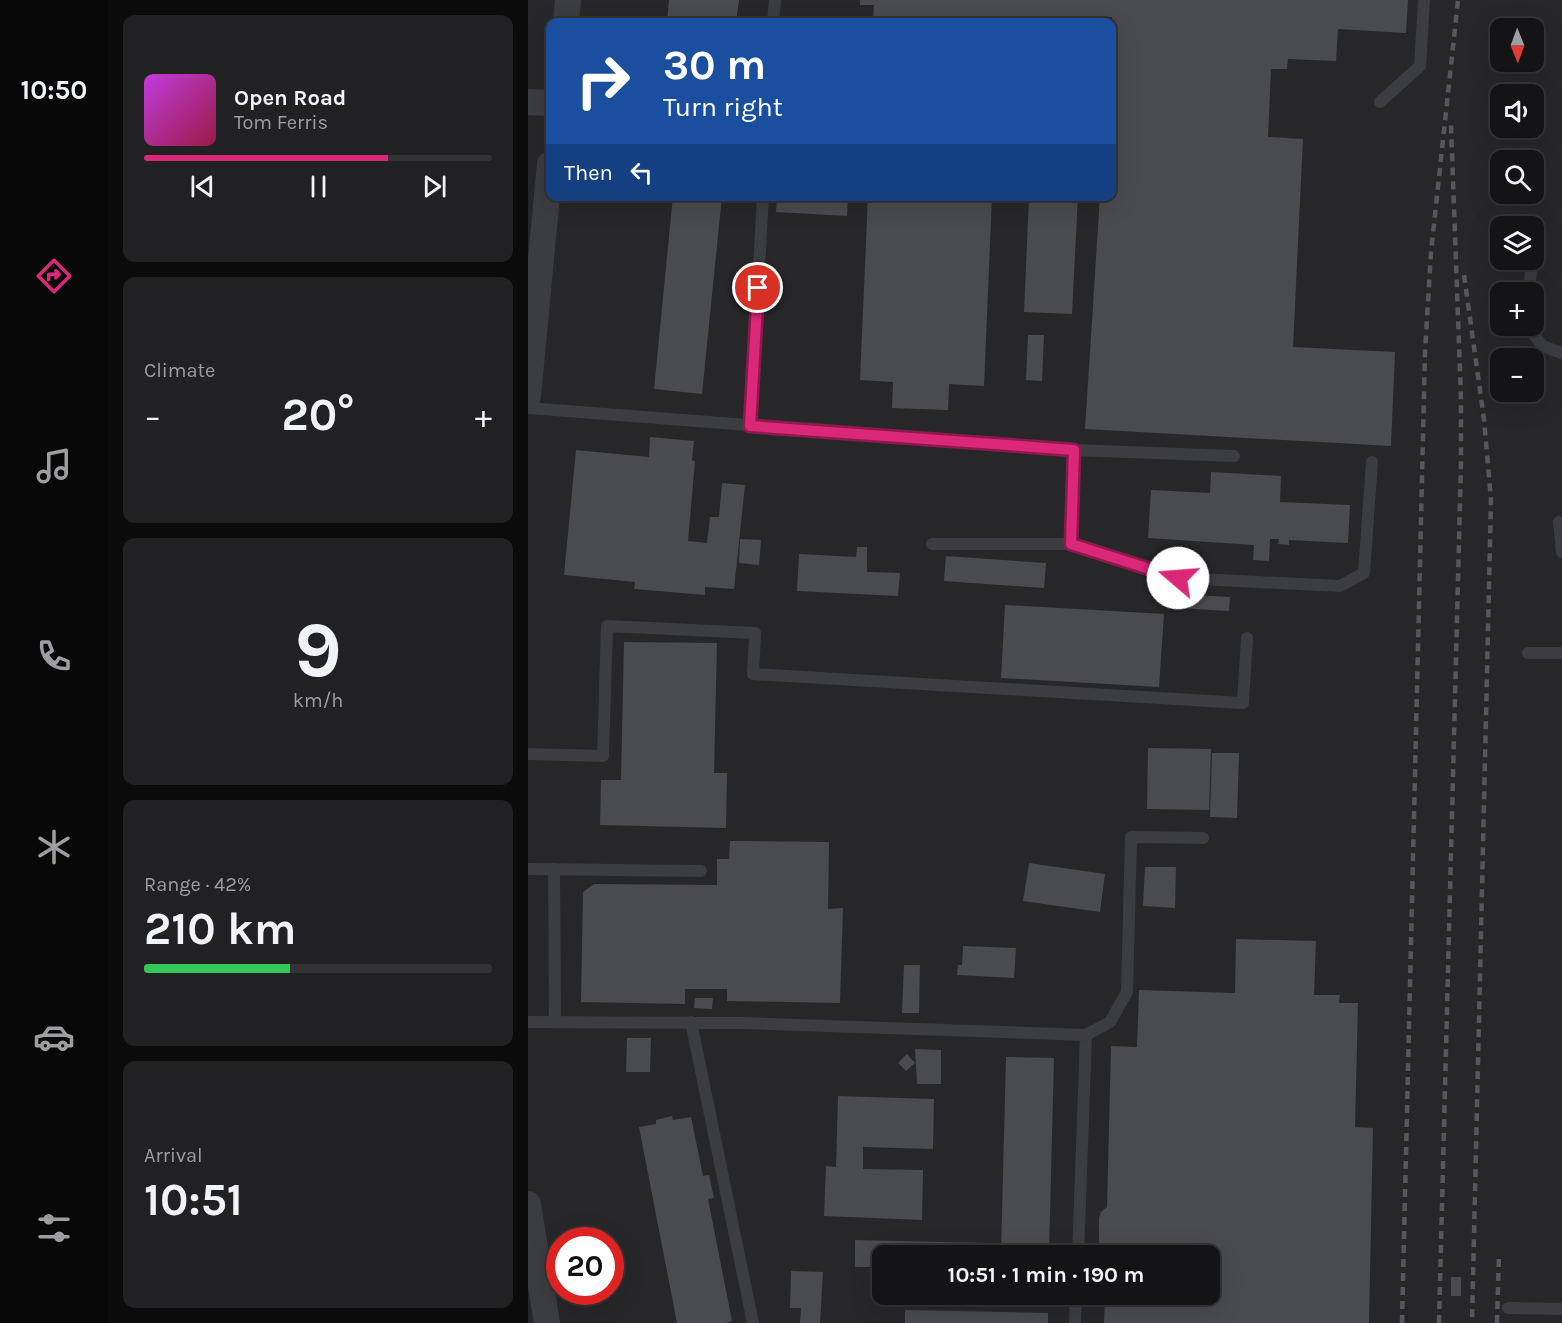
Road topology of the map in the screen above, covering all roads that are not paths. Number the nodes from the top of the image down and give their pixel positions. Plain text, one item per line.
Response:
1 (568, 0) edge
2 (775, 0) edge
3 (1424, 0) edge
4 (566, 18) edge
5 (773, 18) edge
6 (528, 102) edge
7 (1380, 102) dead end
8 (546, 103) edge
9 (546, 201) edge
10 (763, 201) edge
11 (1535, 336) edge
12 (1562, 353) edge
13 (528, 396) edge
14 (528, 408) edge
15 (750, 426) junction
16 (1074, 450) junction
17 (1234, 456) dead end
18 (1372, 462) dead end
19 (1559, 522) dead end
20 (932, 544) dead end
21 (1071, 544) junction
22 (1562, 552) edge
23 (1247, 638) dead end
24 (1528, 653) dead end
25 (1562, 653) edge
26 (528, 754) edge
27 (1203, 838) dead end
28 (554, 869) junction
29 (528, 870) edge
30 (700, 871) dead end
31 (528, 1022) edge
32 (555, 1022) junction
33 (691, 1022) junction
34 (1086, 1035) junction
35 (528, 1204) edge
36 (1078, 1245) edge
37 (1077, 1305) edge
38 (1508, 1308) dead end
39 (1562, 1309) edge
40 (546, 1323) edge
41 (753, 1323) edge
42 (1076, 1323) edge

1 - 4 street
2 - 5 lane
3 - 7 lane
6 - 8 street
9 - 13 street
10 - 15 lane
11 - 12 lane
14 - 15 lane
15 - 16 lane
16 - 17 lane
16 - 21 lane
18 - 21 lane
19 - 22 lane
20 - 21 lane
23 - 26 lane
24 - 25 lane
27 - 34 lane
28 - 29 lane
28 - 30 lane
28 - 32 lane
31 - 32 lane
32 - 33 lane
33 - 34 lane
33 - 41 lane
34 - 36 lane
35 - 40 street
37 - 42 lane
38 - 39 lane

